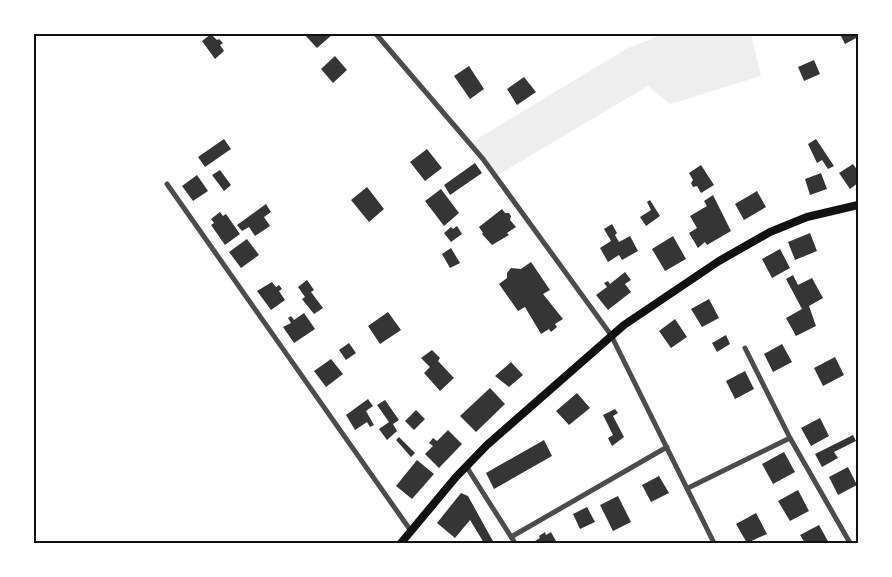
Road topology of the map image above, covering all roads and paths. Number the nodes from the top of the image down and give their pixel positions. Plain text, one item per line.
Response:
1 (376, 34) edge
2 (167, 184) dead end
3 (858, 205) edge
4 (611, 335) junction
5 (745, 348) dead end
6 (790, 438) junction
7 (668, 448) junction
8 (466, 466) junction
9 (688, 488) junction
10 (411, 531) junction
11 (511, 537) junction
12 (401, 543) edge
13 (515, 543) edge
14 (714, 543) edge
15 (850, 543) edge

1 - 4 street
2 - 10 street
3 - 4 main road
4 - 7 street
4 - 8 main road
5 - 6 street
6 - 9 street
6 - 15 street
7 - 9 street
7 - 11 street
8 - 10 main road
8 - 11 street
9 - 14 street
10 - 12 main road
11 - 13 street

